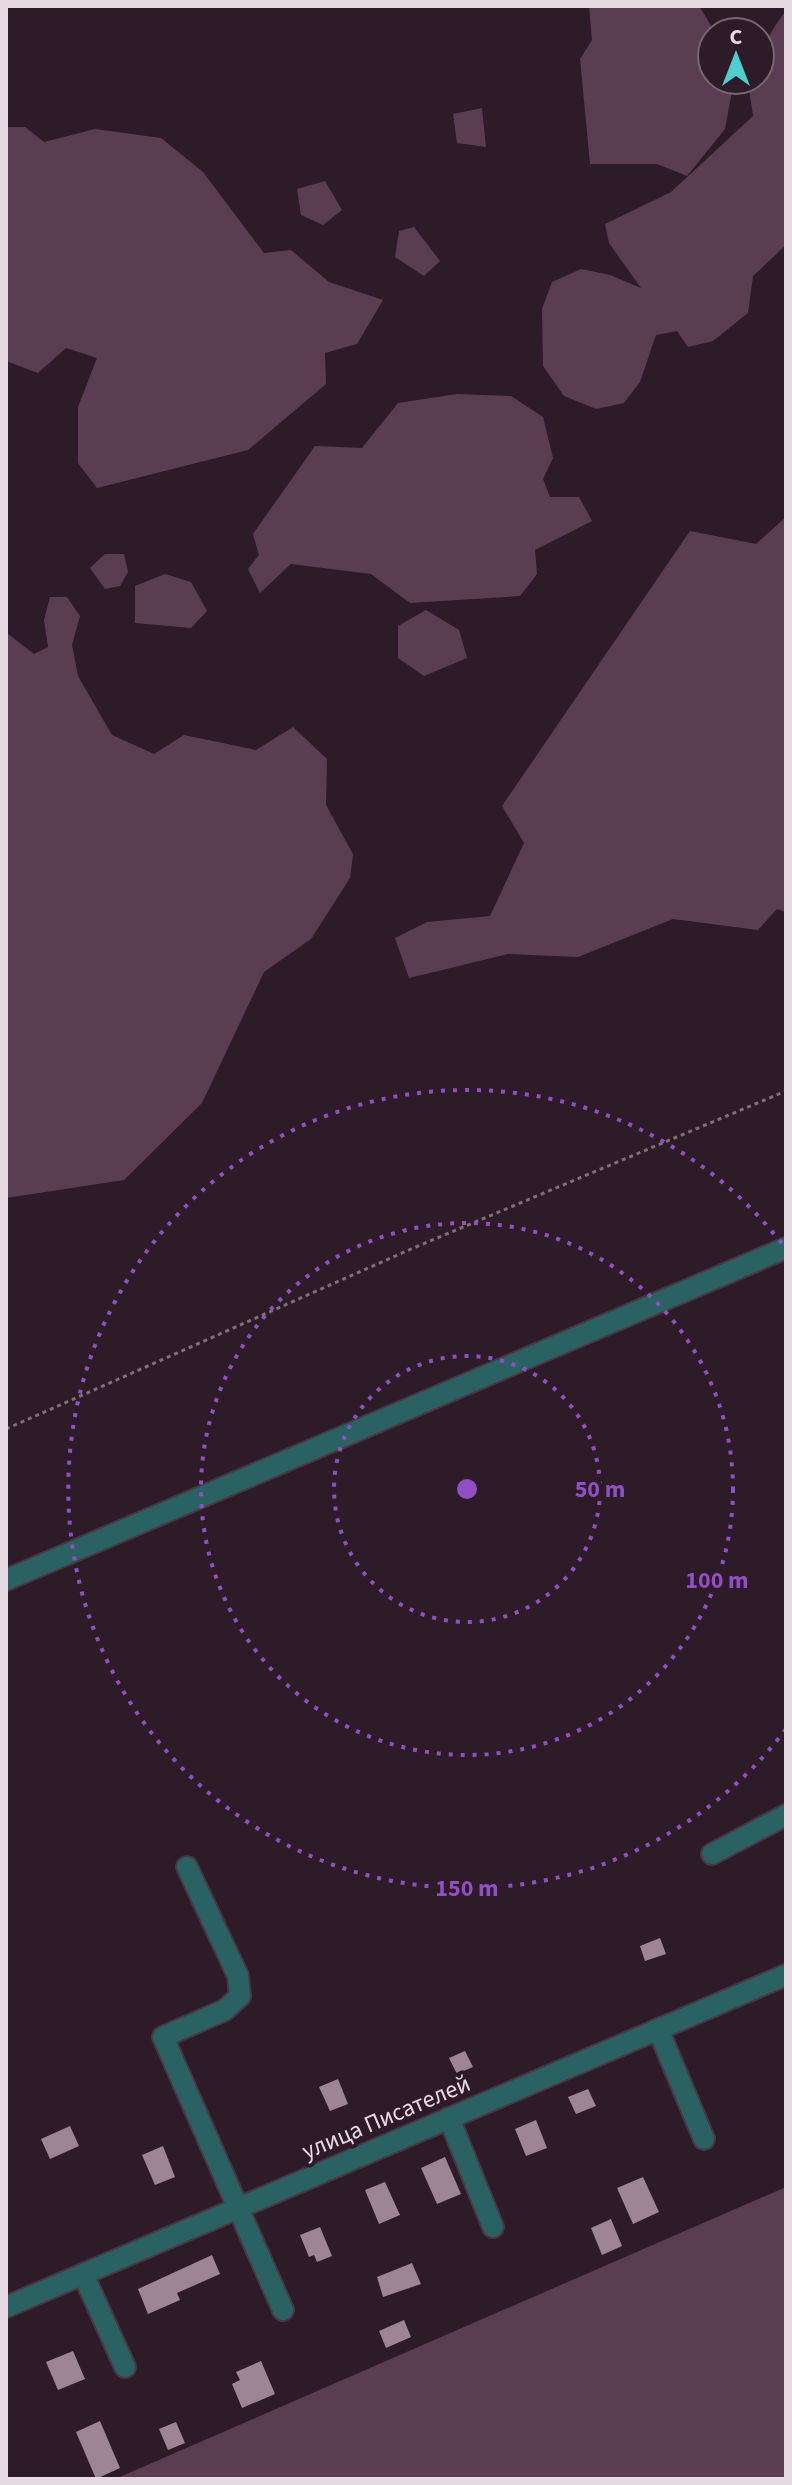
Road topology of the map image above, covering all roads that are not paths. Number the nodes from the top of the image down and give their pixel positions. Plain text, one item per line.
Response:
1 (786, 1248) edge
2 (6, 1580) edge
3 (786, 1815) edge
4 (712, 1854) dead end
5 (187, 1867) dead end
6 (786, 1975) edge
7 (658, 2029) junction
8 (449, 2118) junction
9 (704, 2139) dead end
10 (238, 2208) junction
11 (493, 2227) dead end
12 (83, 2274) junction
13 (6, 2307) edge
14 (283, 2310) dead end
15 (125, 2367) dead end

1 - 2 street
3 - 4 street
5 - 10 street
6 - 7 street, улица Писателей
7 - 8 street, улица Писателей
7 - 9 street
8 - 10 street, улица Писателей
8 - 11 street
10 - 12 street, улица Писателей
10 - 14 street
12 - 13 street, улица Писателей
12 - 15 street

